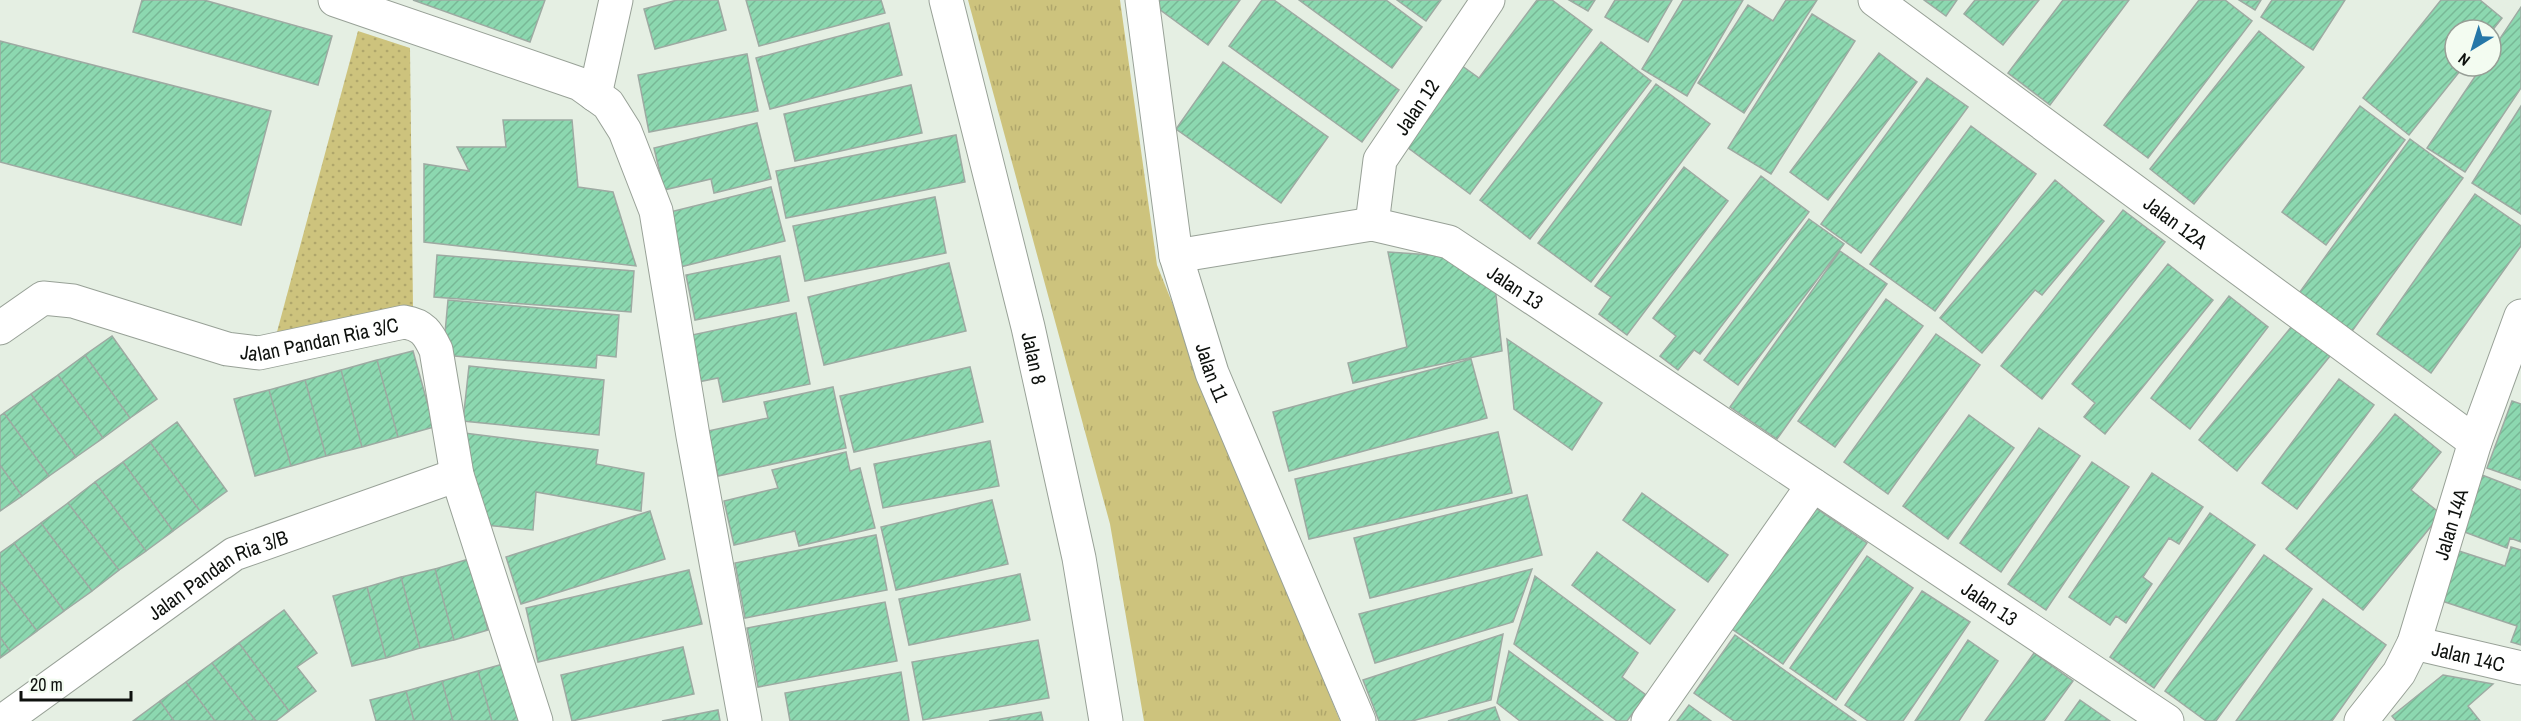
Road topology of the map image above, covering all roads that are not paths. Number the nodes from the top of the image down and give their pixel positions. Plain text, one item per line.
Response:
1 (616, 0) edge
2 (946, 0) edge
3 (1142, 0) edge
4 (1488, 0) edge
5 (1875, 0) edge
6 (351, 2) edge
7 (595, 95) junction
8 (1371, 225) junction
9 (1176, 256) junction
10 (2521, 316) edge
11 (0, 328) edge
12 (2475, 442) junction
13 (457, 475) junction
14 (1813, 485) junction
15 (2414, 643) junction
16 (2521, 668) edge
17 (3, 721) edge
18 (536, 721) edge
19 (745, 721) edge
20 (1106, 721) edge
21 (1359, 721) edge
22 (1648, 721) edge
23 (2167, 721) edge
24 (2361, 721) edge

1 - 7 street
2 - 20 street, Jalan 8
3 - 9 street, Jalan 11
4 - 8 street, Jalan 12
5 - 12 street, Jalan 12A
6 - 7 street
7 - 19 street
8 - 9 street, Jalan 13
8 - 14 street, Jalan 13
9 - 21 street, Jalan 11
10 - 12 street, Jalan 14A
11 - 13 street, Jalan Pandan Ria 3/C
12 - 15 street, Jalan 14A
13 - 17 street, Jalan Pandan Ria 3/B
13 - 18 street, Jalan Pandan Ria 3/C
14 - 22 street
14 - 23 street, Jalan 13
15 - 16 street, Jalan 14C
15 - 24 street, Jalan 14A

